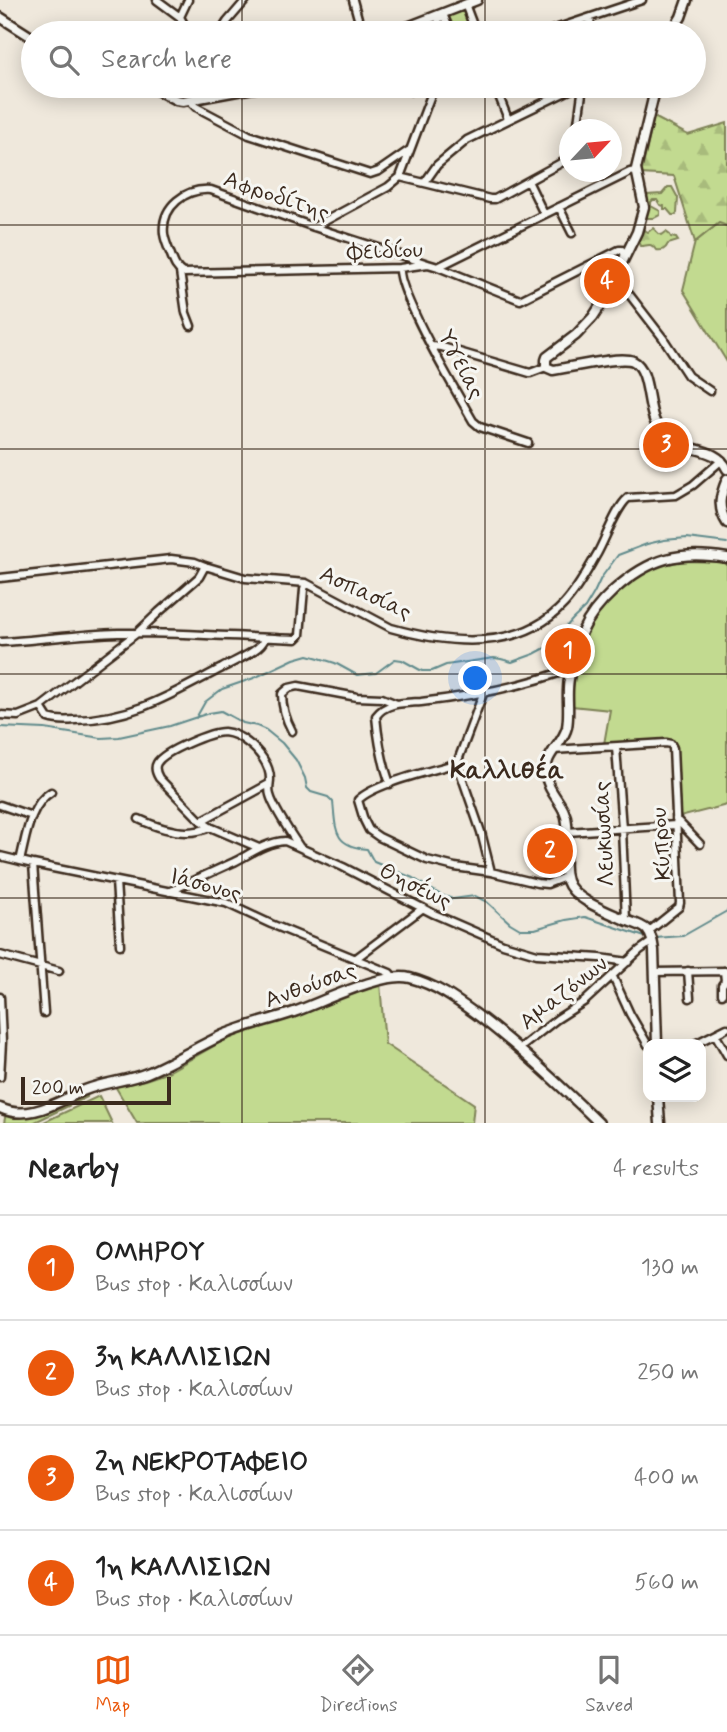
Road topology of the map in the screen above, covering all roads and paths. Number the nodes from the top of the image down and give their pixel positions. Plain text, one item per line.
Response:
1 (158, 0) edge
2 (188, 0) edge
3 (246, 0) edge
4 (353, 0) edge
5 (477, 0) edge
6 (642, 0) edge
7 (687, 0) edge
8 (465, 4) junction
9 (441, 15) junction
10 (0, 17) edge
11 (180, 17) junction
12 (591, 17) junction
13 (182, 21) edge
14 (228, 21) edge
15 (359, 21) edge
16 (425, 21) edge
17 (439, 21) edge
18 (445, 21) edge
19 (471, 21) edge
20 (579, 21) edge
21 (590, 21) edge
22 (679, 21) edge
23 (21, 30) edge
24 (172, 98) edge
25 (202, 98) edge
26 (430, 98) edge
27 (500, 98) edge
28 (554, 98) edge
29 (579, 98) edge
30 (653, 98) edge
31 (190, 101) junction
32 (508, 119) junction
33 (578, 119) edge
34 (408, 151) junction
35 (559, 164) edge
36 (636, 172) junction
37 (400, 177) junction
38 (528, 181) junction
39 (425, 182) junction
40 (559, 207) junction
41 (544, 214) junction
42 (314, 227) junction
43 (572, 233) dead end
44 (626, 256) junction
45 (428, 264) junction
46 (438, 267) junction
47 (400, 268) junction
48 (180, 272) junction
49 (615, 276) junction
50 (191, 326) dead end
51 (432, 346) junction
52 (546, 367) junction
53 (710, 391) dead end
54 (528, 443) dead end
55 (722, 460) junction
56 (727, 470) edge
57 (727, 479) edge
58 (727, 523) edge
59 (727, 558) edge
60 (205, 566) junction
61 (0, 578) edge
62 (306, 583) junction
63 (137, 633) junction
64 (265, 638) junction
65 (1, 642) edge
66 (572, 668) junction
67 (483, 694) junction
68 (397, 704) junction
69 (41, 707) junction
70 (0, 715) edge
71 (292, 731) dead end
72 (616, 747) junction
73 (553, 750) junction
74 (457, 764) junction
75 (269, 784) junction
76 (390, 784) junction
77 (51, 792) dead end
78 (0, 805) edge
79 (32, 816) junction
80 (139, 819) dead end
81 (201, 821) junction
82 (676, 822) junction
83 (286, 826) junction
84 (210, 827) junction
85 (622, 829) junction
86 (567, 832) junction
87 (280, 841) junction
88 (700, 844) dead end
89 (299, 846) junction
90 (259, 848) junction
91 (0, 856) edge
92 (20, 861) junction
93 (33, 864) junction
94 (491, 872) junction
95 (565, 877) junction
96 (116, 881) junction
97 (169, 892) junction
98 (423, 908) junction
99 (626, 920) junction
100 (648, 932) junction
101 (653, 941) junction
102 (120, 945) dead end
103 (369, 948) junction
104 (0, 955) edge
105 (355, 959) junction
106 (628, 962) junction
107 (40, 965) junction
108 (370, 966) junction
109 (59, 971) dead end
110 (688, 971) junction
111 (725, 971) edge
112 (655, 972) junction
113 (393, 977) junction
114 (613, 977) junction
115 (722, 994) dead end
116 (0, 997) edge
117 (690, 998) dead end
118 (44, 1013) dead end
119 (727, 1028) edge
120 (715, 1034) junction
121 (645, 1039) edge
122 (657, 1039) edge
123 (705, 1039) edge
124 (519, 1049) junction
125 (727, 1055) edge
126 (0, 1077) edge
127 (658, 1102) edge
128 (0, 1108) edge
129 (599, 1123) edge
130 (660, 1123) edge

1 - 11 street
2 - 11 street
3 - 14 street
4 - 15 street
5 - 8 main road
6 - 12 street
7 - 22 main road
8 - 9 main road
8 - 19 street
9 - 16 main road
9 - 17 street
9 - 18 street
10 - 23 main road
11 - 13 street
12 - 20 street
12 - 21 street
24 - 31 main road
25 - 31 main road
26 - 34 street
27 - 32 street
28 - 32 street
29 - 33 street
30 - 36 main road
31 - 34 street
32 - 39 street
34 - 37 street
35 - 38 street
36 - 40 street
36 - 44 main road
37 - 39 street
37 - 42 street
38 - 39 street
38 - 41 street
40 - 41 street
40 - 43 street
41 - 46 street
42 - 45 street, Αφροδίτης
42 - 48 street, Αφροδίτης
44 - 46 street, Φειδίου
44 - 49 main road
45 - 46 street, Φειδίου
45 - 47 street, Φειδίου
47 - 48 street, Φειδίου
47 - 51 street, Υγείας
48 - 50 street
49 - 52 main road
49 - 53 street
51 - 52 street
51 - 54 street, Υγείας
52 - 55 main road
55 - 56 main road
55 - 62 street, Ασπασίας
57 - 58 main road
59 - 66 main road
60 - 61 street, Ασπασίας
60 - 62 street, Ασπασίας
60 - 63 street
62 - 64 street
63 - 64 street
63 - 65 street
63 - 69 street
64 - 69 street
66 - 67 street
66 - 73 main road
67 - 68 street
67 - 74 street
68 - 71 street
68 - 76 street
69 - 70 street
72 - 73 street
72 - 82 street, Κύπρου
72 - 85 street, Λευκωσίας
73 - 86 main road
74 - 76 street
74 - 94 street
75 - 81 street
75 - 81 street
75 - 83 street
76 - 94 street
77 - 79 street
78 - 79 street
79 - 92 street
80 - 84 street
81 - 84 street
82 - 85 street
82 - 88 street
82 - 100 street, Κύπρου
83 - 87 street
83 - 89 street
84 - 90 street
85 - 86 street
85 - 99 street, Λευκωσίας
86 - 95 main road
87 - 89 street, Θησέως
87 - 90 street
89 - 98 street, Θησέως
90 - 97 street
91 - 92 street, Ιάσονος
92 - 93 street, Ιάσονος
93 - 96 street, Ιάσονος
93 - 107 street
94 - 95 street
95 - 99 main road
96 - 97 street, Ιάσονος
96 - 102 street
97 - 105 street, Ιάσονος
98 - 103 street
98 - 106 street, Θησέως
99 - 100 main road
100 - 101 main road
101 - 106 street
101 - 112 main road
103 - 105 street
103 - 108 street
104 - 107 street
105 - 108 street, Ιάσονος
106 - 114 street, Αμαζόνων
107 - 109 street
107 - 118 street
108 - 113 street, Ιάσονος
110 - 111 street
110 - 112 street
110 - 117 street
111 - 115 street
112 - 122 main road
113 - 124 main road, Ανθούσας
113 - 128 main road, Ανθούσας
114 - 121 street
114 - 124 street, Αμαζόνων
116 - 126 street
119 - 120 street
120 - 123 street
120 - 125 street
124 - 129 main road, Ανθούσας
127 - 130 main road

